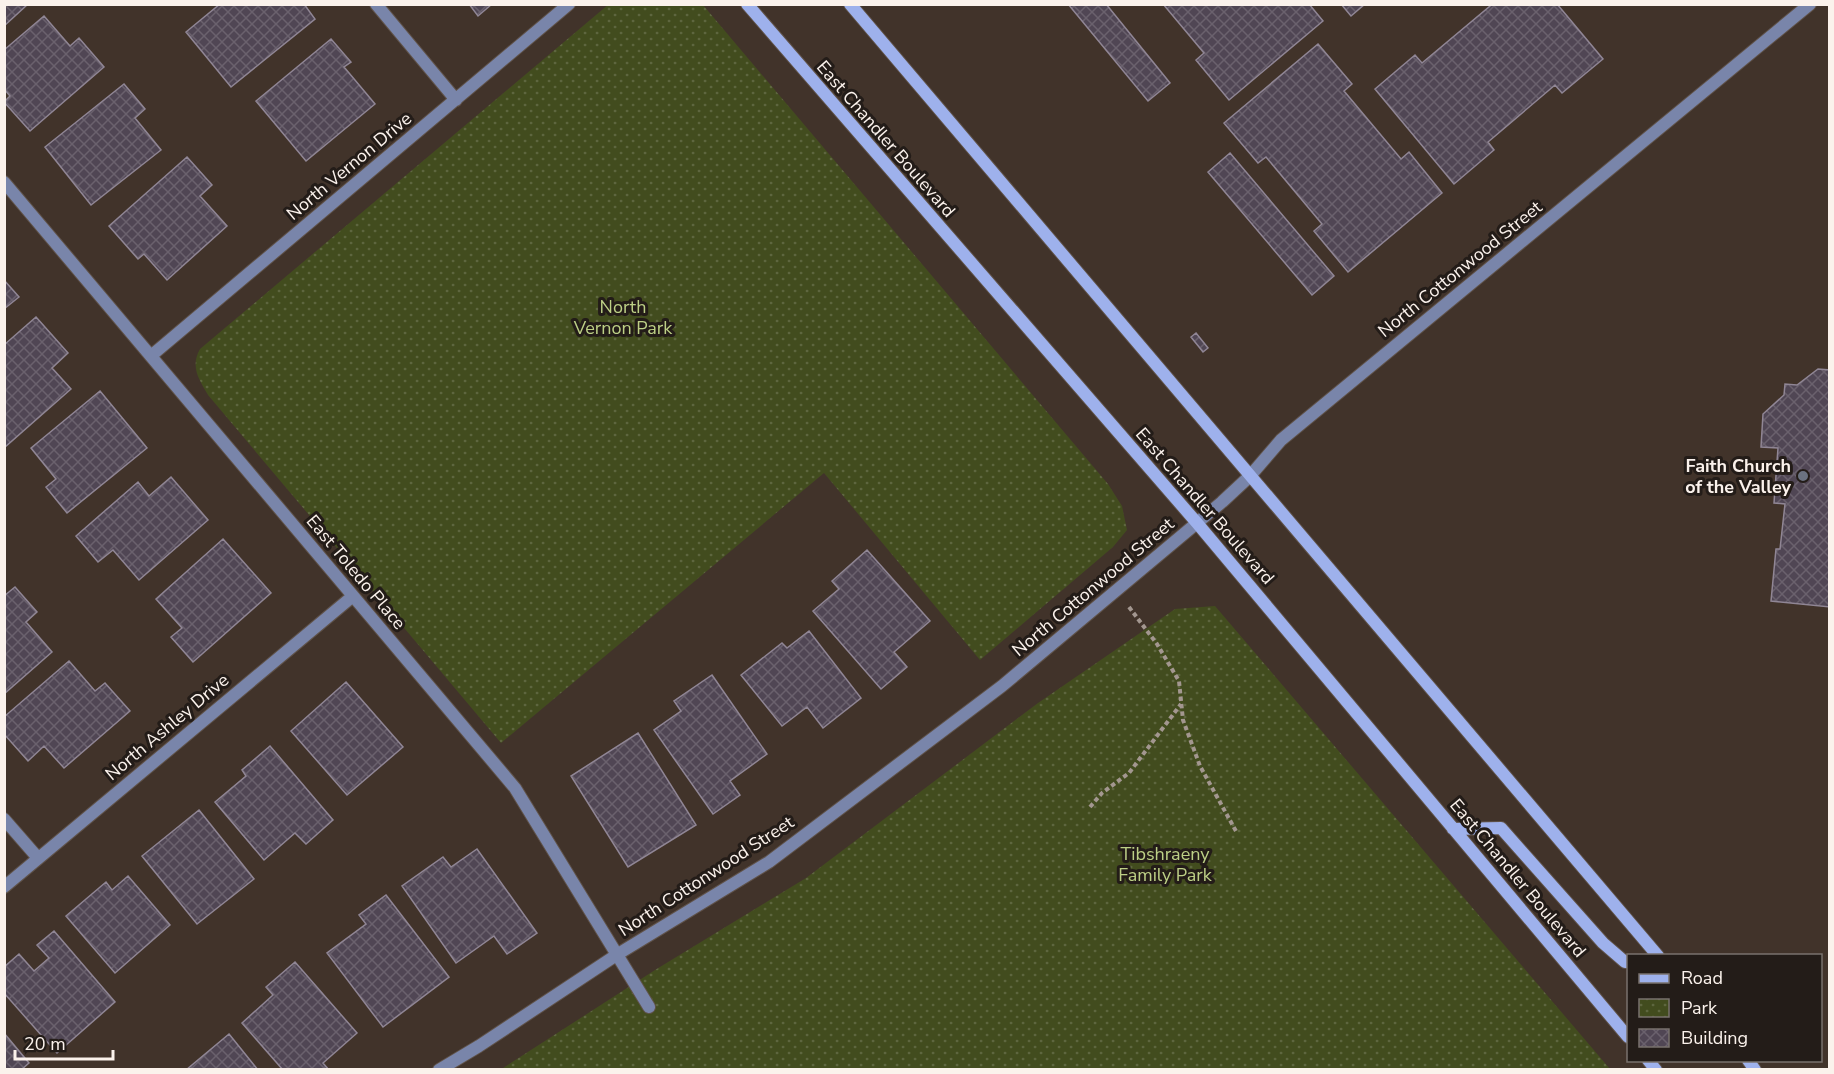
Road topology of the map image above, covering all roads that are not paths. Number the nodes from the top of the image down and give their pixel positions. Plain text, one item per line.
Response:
1 (376, 4) edge
2 (569, 4) edge
3 (747, 4) edge
4 (850, 4) edge
5 (1810, 4) edge
6 (456, 100) junction
7 (4, 182) edge
8 (152, 355) junction
9 (1250, 476) junction
10 (1197, 523) junction
11 (353, 596) junction
12 (4, 819) edge
13 (1453, 829) junction
14 (38, 858) junction
15 (4, 887) edge
16 (618, 954) junction
17 (1656, 954) edge
18 (1627, 962) edge
19 (649, 1007) dead end
20 (1627, 1035) edge
21 (439, 1070) edge

1 - 6 street
2 - 6 street, North Vernon Drive
3 - 10 main road, East Chandler Boulevard
4 - 9 main road
5 - 9 street, North Cottonwood Street
6 - 8 street, North Vernon Drive
7 - 8 street, East Toledo Place
8 - 11 street, East Toledo Place
9 - 10 street, North Cottonwood Street
9 - 17 main road
10 - 13 main road, East Chandler Boulevard
10 - 16 street, North Cottonwood Street
11 - 14 street, North Ashley Drive
11 - 16 street, East Toledo Place
12 - 14 street
13 - 18 main road
13 - 20 main road, East Chandler Boulevard
14 - 15 street, North Ashley Drive
16 - 19 street, East Toledo Place
16 - 21 street, North Cottonwood Street

